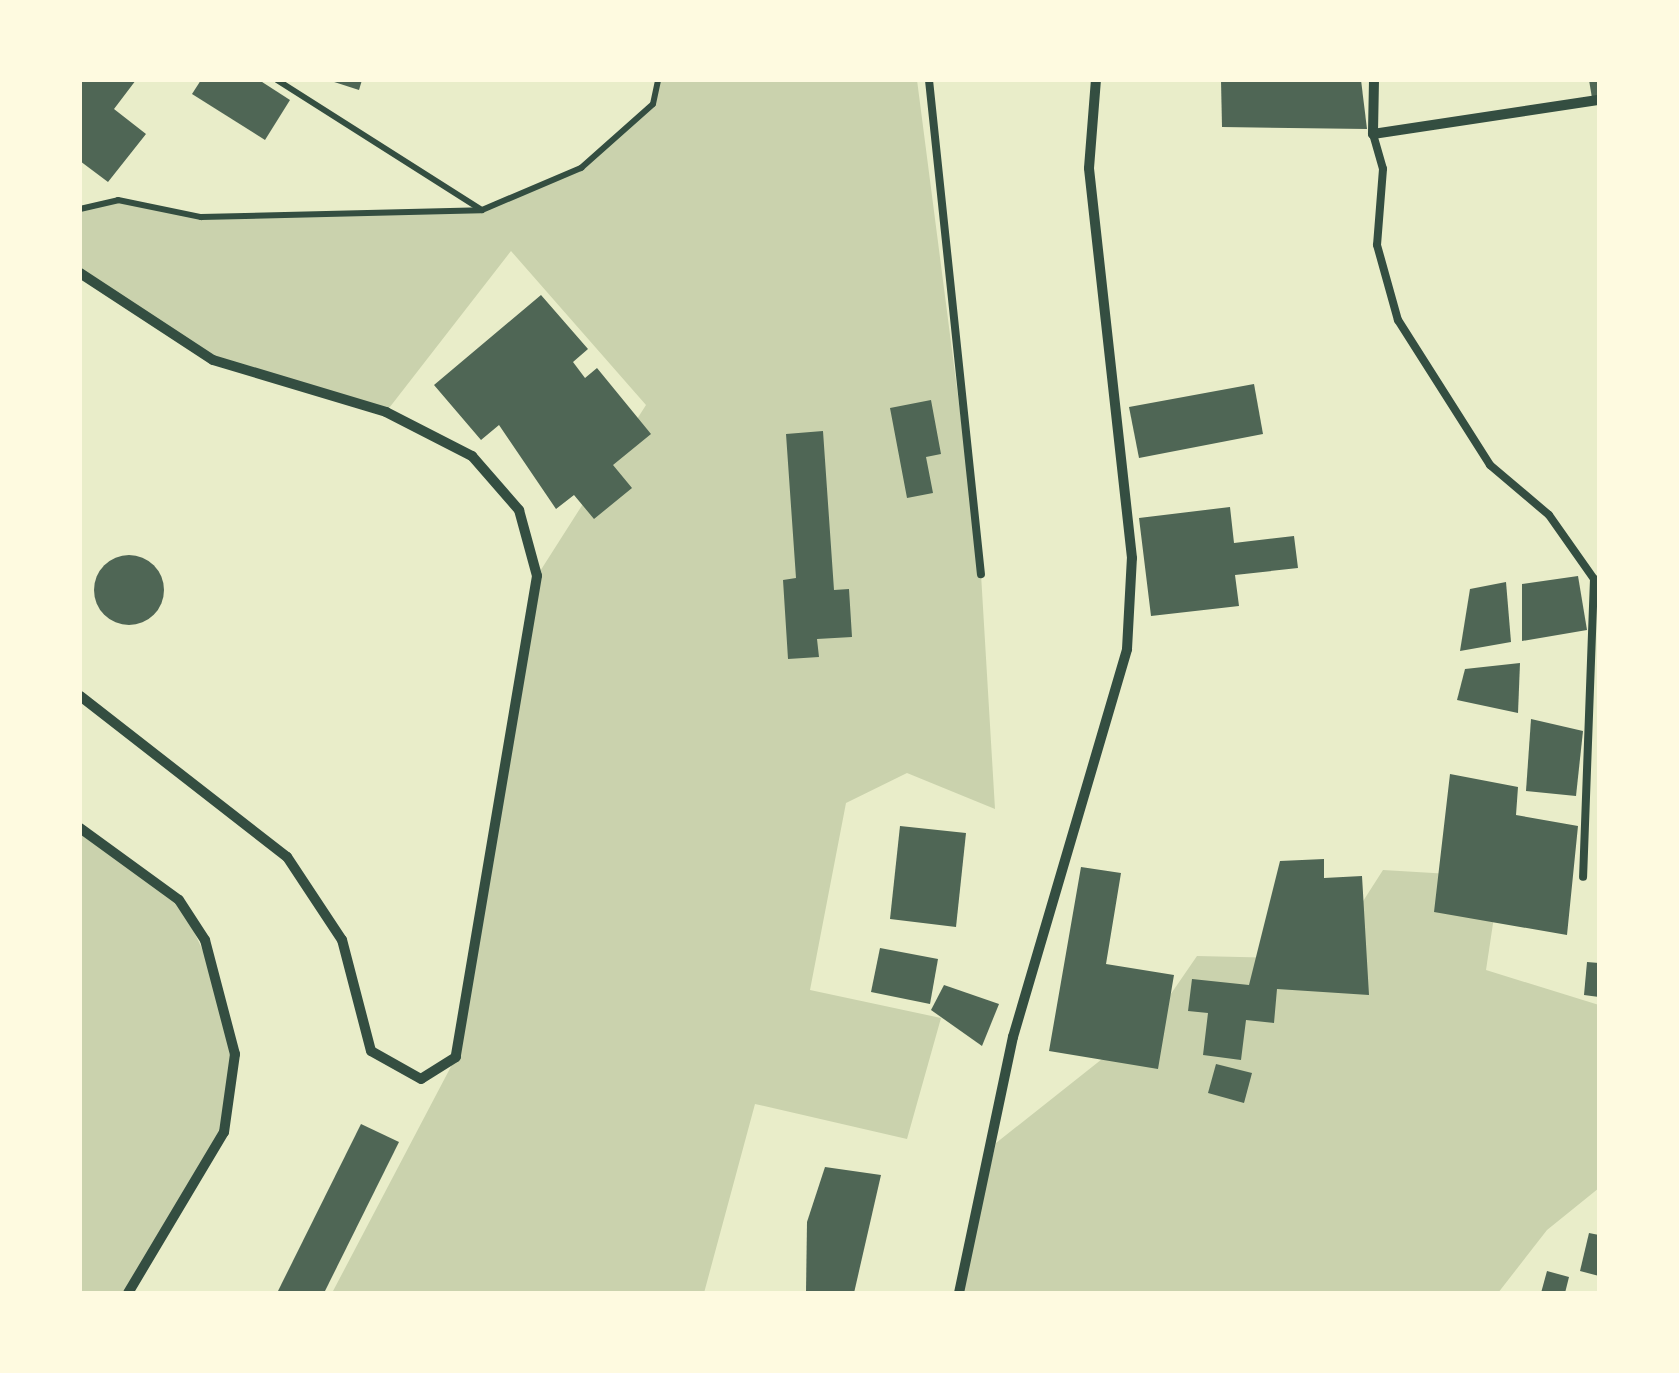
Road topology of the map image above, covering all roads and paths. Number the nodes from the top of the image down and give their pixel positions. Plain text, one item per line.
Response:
1 (277, 80) edge
2 (658, 80) edge
3 (928, 80) edge
4 (1096, 80) edge
5 (1374, 80) edge
6 (1599, 100) edge
7 (1373, 134) junction
8 (80, 209) edge
9 (482, 210) junction
10 (80, 273) edge
11 (981, 574) dead end
12 (80, 696) edge
13 (80, 828) edge
14 (1582, 878) dead end
15 (128, 1293) edge
16 (959, 1293) edge

1 - 9 path
2 - 9 path
3 - 11 lane
4 - 16 street
5 - 7 street
6 - 7 street
7 - 14 lane
8 - 9 path
10 - 12 street
13 - 15 street

